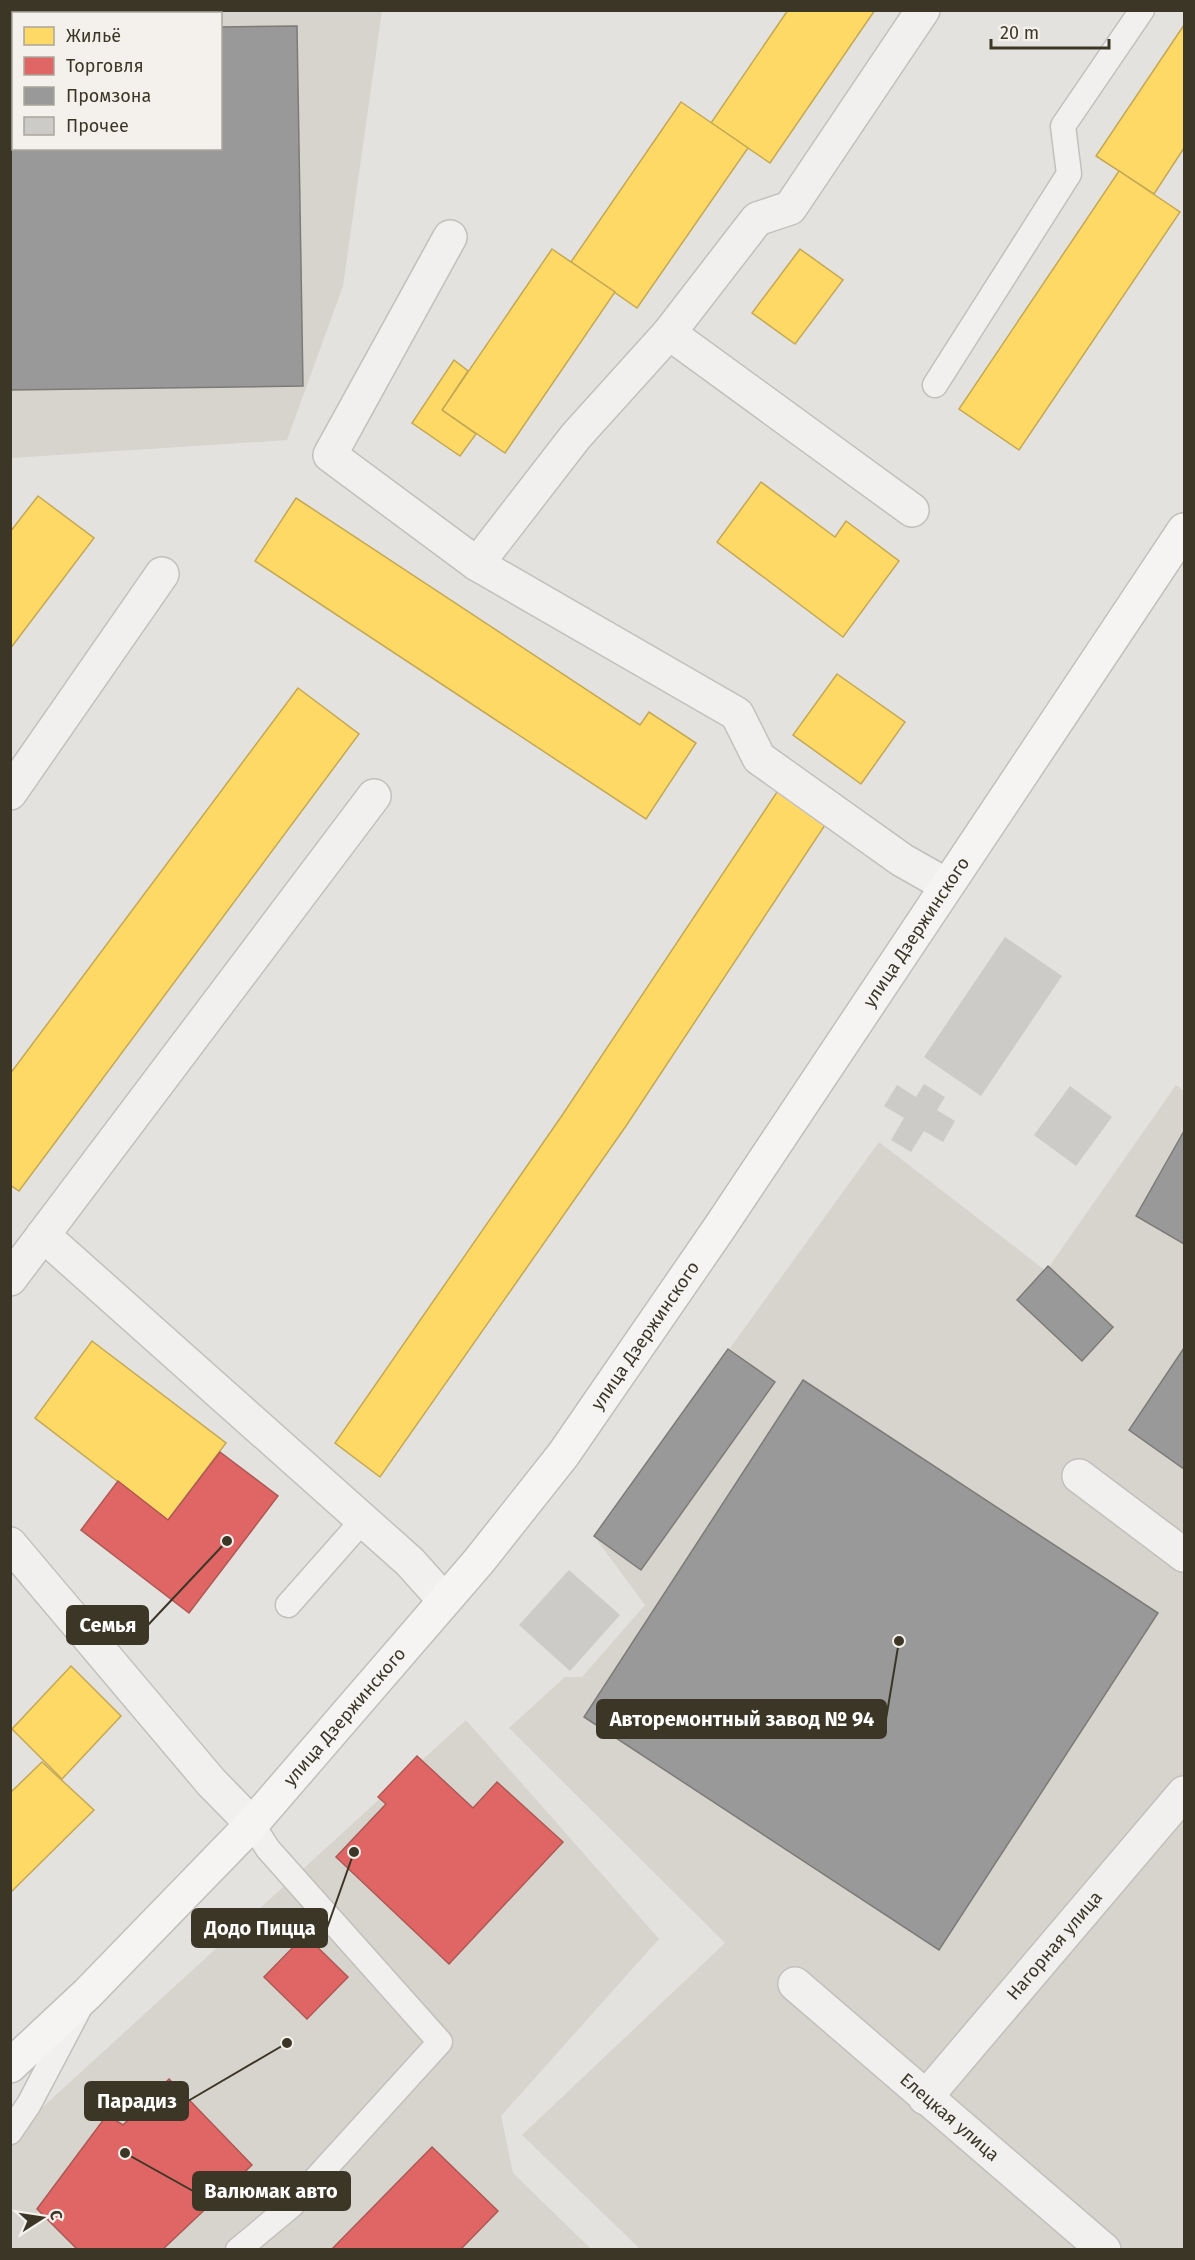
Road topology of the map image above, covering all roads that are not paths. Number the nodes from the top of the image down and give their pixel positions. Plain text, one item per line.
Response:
1 (923, 10) edge
2 (1142, 10) edge
3 (450, 237) dead end
4 (669, 333) junction
5 (935, 385) dead end
6 (912, 510) dead end
7 (1185, 530) edge
8 (477, 564) junction
9 (162, 574) dead end
10 (10, 793) edge
11 (374, 796) dead end
12 (946, 885) junction
13 (44, 1235) junction
14 (10, 1279) edge
15 (1079, 1476) dead end
16 (363, 1520) junction
17 (10, 1544) edge
18 (1185, 1555) edge
19 (444, 1600) junction
20 (288, 1605) dead end
21 (1185, 1793) edge
22 (252, 1824) junction
23 (795, 1984) dead end
24 (87, 1994) junction
25 (10, 2066) edge
26 (925, 2098) junction
27 (10, 2132) edge
28 (237, 2250) edge
29 (1104, 2250) edge

1 - 4 street
2 - 5 lane
3 - 8 street
4 - 6 street
4 - 8 street
7 - 12 main road, улица Дзержинского
8 - 12 street
9 - 10 street
11 - 13 street
12 - 19 main road, улица Дзержинского
13 - 14 street
13 - 16 street
15 - 18 street
16 - 19 street
16 - 20 lane
17 - 22 street
19 - 22 main road, улица Дзержинского
21 - 26 street, Нагорная улица
22 - 24 main road, улица Дзержинского
22 - 28 lane
23 - 26 street, Елецкая улица
24 - 25 main road, улица Дзержинского
24 - 27 lane
26 - 29 street, Елецкая улица

